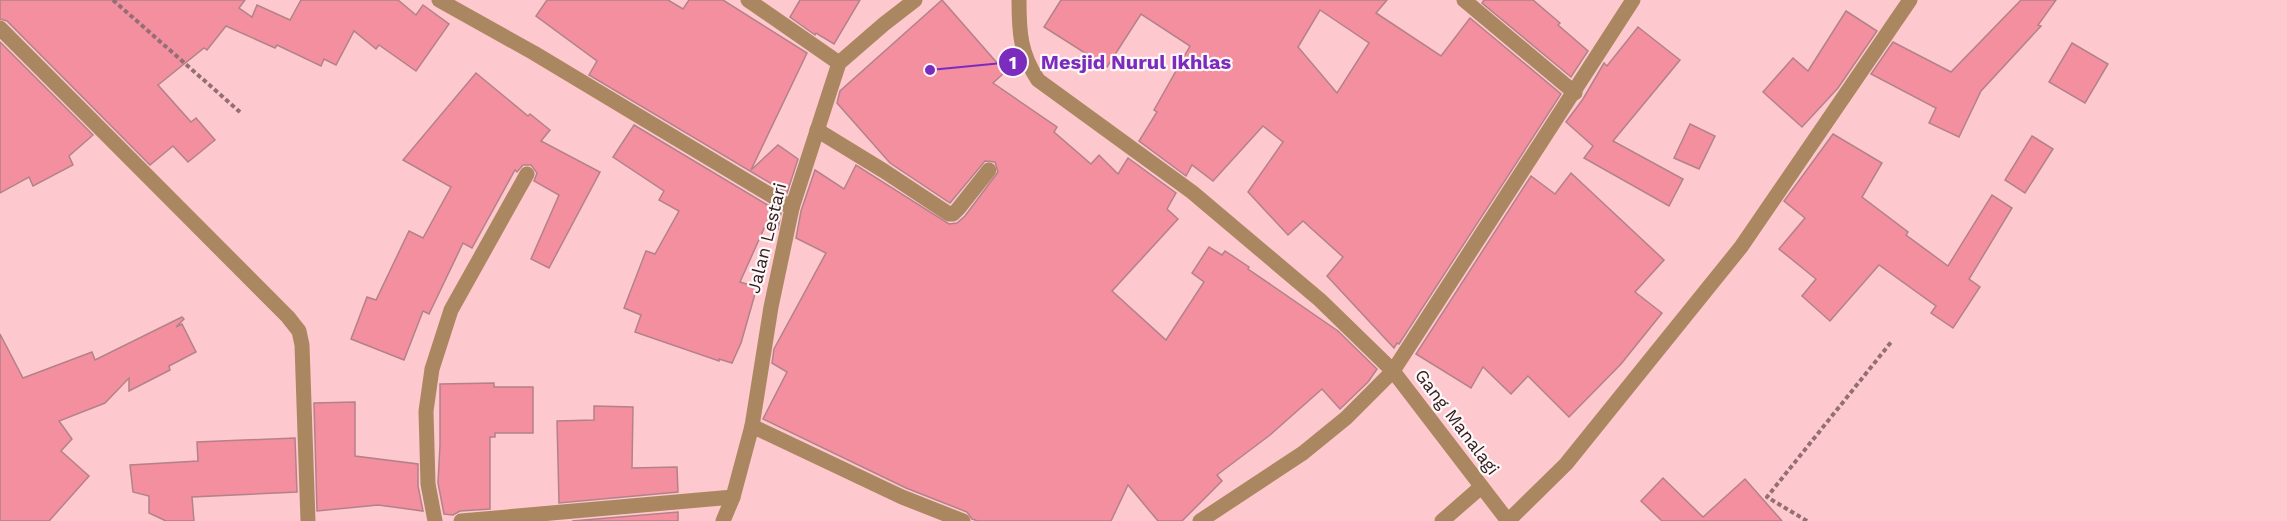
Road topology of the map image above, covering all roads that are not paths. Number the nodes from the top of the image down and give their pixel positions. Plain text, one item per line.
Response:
1 (439, 0) edge
2 (748, 0) edge
3 (915, 0) edge
4 (1020, 0) edge
5 (1464, 0) edge
6 (1633, 0) edge
7 (1910, 0) edge
8 (0, 28) edge
9 (839, 63) junction
10 (1575, 93) junction
11 (817, 130) junction
12 (989, 170) dead end
13 (526, 174) dead end
14 (792, 208) junction
15 (1393, 371) junction
16 (752, 426) junction
17 (1481, 487) junction
18 (733, 497) junction
19 (308, 521) edge
20 (435, 521) edge
21 (461, 521) edge
22 (723, 521) edge
23 (963, 521) edge
24 (1200, 521) edge
25 (1442, 521) edge
26 (1508, 521) edge

1 - 14 street
2 - 9 street
3 - 9 street
4 - 15 street
5 - 10 street
6 - 10 street
7 - 26 street
8 - 19 street
9 - 11 street, Jalan Lestari
10 - 15 street
11 - 12 street
11 - 14 street, Jalan Lestari
13 - 20 street
14 - 16 street, Jalan Lestari
15 - 17 street, Gang Manalagi
15 - 24 street, Gang Manalagi
16 - 18 street, Jalan Lestari
16 - 23 street
17 - 25 street
17 - 26 street, Gang Manalagi
18 - 21 street
18 - 22 street, Jalan Lestari

